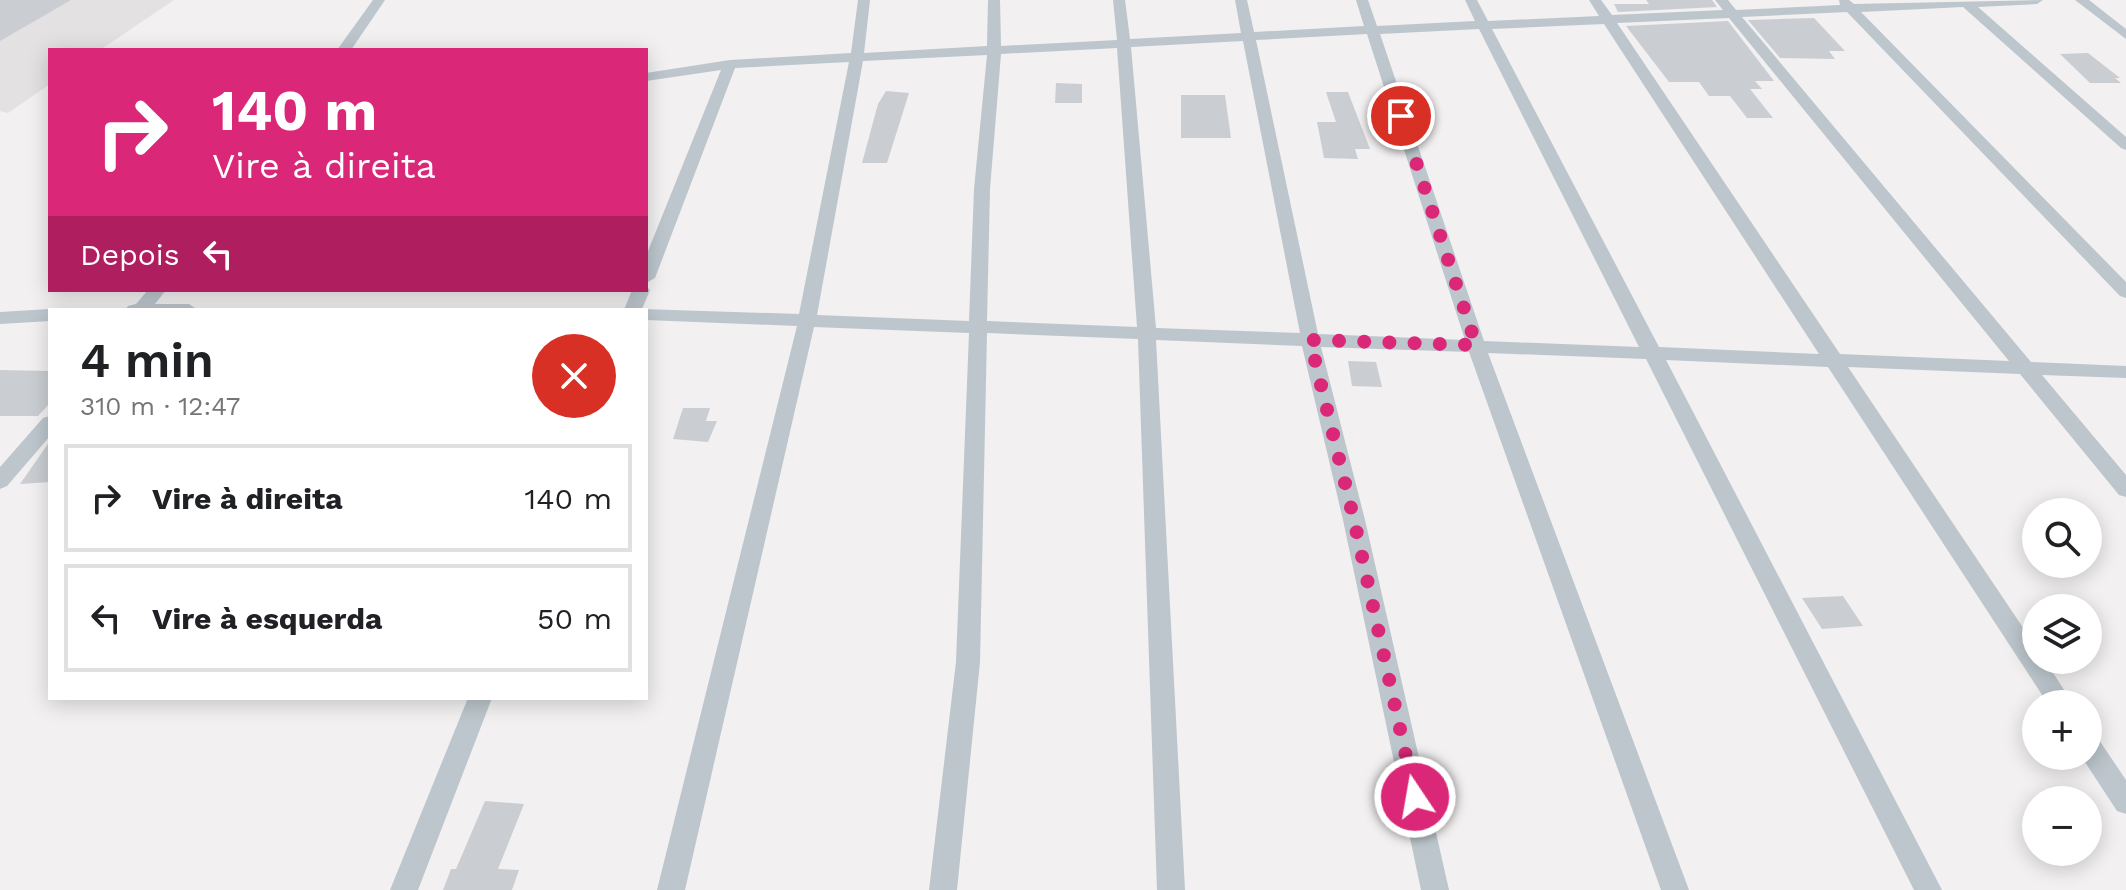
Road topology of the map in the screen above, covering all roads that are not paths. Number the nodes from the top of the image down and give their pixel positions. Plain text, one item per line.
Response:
1 (379, 0) edge
2 (864, 0) edge
3 (994, 0) edge
4 (1119, 0) edge
5 (1241, 0) edge
6 (1362, 0) edge
7 (1471, 0) edge
8 (1595, 0) edge
9 (2037, 0) edge
10 (2081, 0) edge
11 (1964, 1) edge
12 (1846, 4) edge
13 (1727, 7) edge
14 (1608, 20) junction
15 (1485, 26) junction
16 (1373, 30) junction
17 (2126, 35) edge
18 (1249, 38) junction
19 (1121, 45) junction
20 (345, 48) edge
21 (994, 51) junction
22 (857, 58) junction
23 (730, 64) junction
24 (648, 77) edge
25 (2126, 145) edge
26 (648, 273) edge
27 (2126, 292) edge
28 (648, 314) edge
29 (48, 315) edge
30 (0, 318) edge
31 (807, 320) junction
32 (980, 327) junction
33 (1147, 334) junction
34 (1310, 340) junction
35 (1476, 345) junction
36 (1653, 353) junction
37 (1833, 360) junction
38 (2025, 368) junction
39 (2126, 372) edge
40 (48, 425) edge
41 (3, 475) edge
42 (2126, 489) edge
43 (2052, 690) edge
44 (479, 700) edge
45 (2102, 766) edge
46 (2126, 802) edge
47 (404, 890) edge
48 (671, 890) edge
49 (943, 890) edge
50 (1171, 890) edge
51 (1435, 890) edge
52 (1675, 890) edge
53 (1928, 890) edge

1 - 20 street
2 - 22 street
3 - 21 street
4 - 19 street
5 - 18 street
6 - 16 street
7 - 15 street
8 - 14 street
9 - 11 street
10 - 17 street
11 - 12 street
11 - 25 street
12 - 13 street
12 - 27 street
13 - 14 street
13 - 38 street
14 - 15 street
14 - 37 street
15 - 16 street
15 - 36 street
16 - 18 street
16 - 35 street
18 - 19 street
18 - 34 street
19 - 21 street
19 - 33 street
21 - 22 street
21 - 32 street
22 - 23 street
22 - 31 street
23 - 24 street
23 - 26 street
28 - 31 street
29 - 30 street
31 - 32 street
31 - 48 street
32 - 33 street
32 - 49 street
33 - 34 street
33 - 50 street
34 - 35 street
34 - 51 street
35 - 36 street
35 - 52 street
36 - 37 street
36 - 53 street
37 - 38 street
37 - 43 street
38 - 39 street
38 - 42 street
40 - 41 street
44 - 47 street
45 - 46 street

